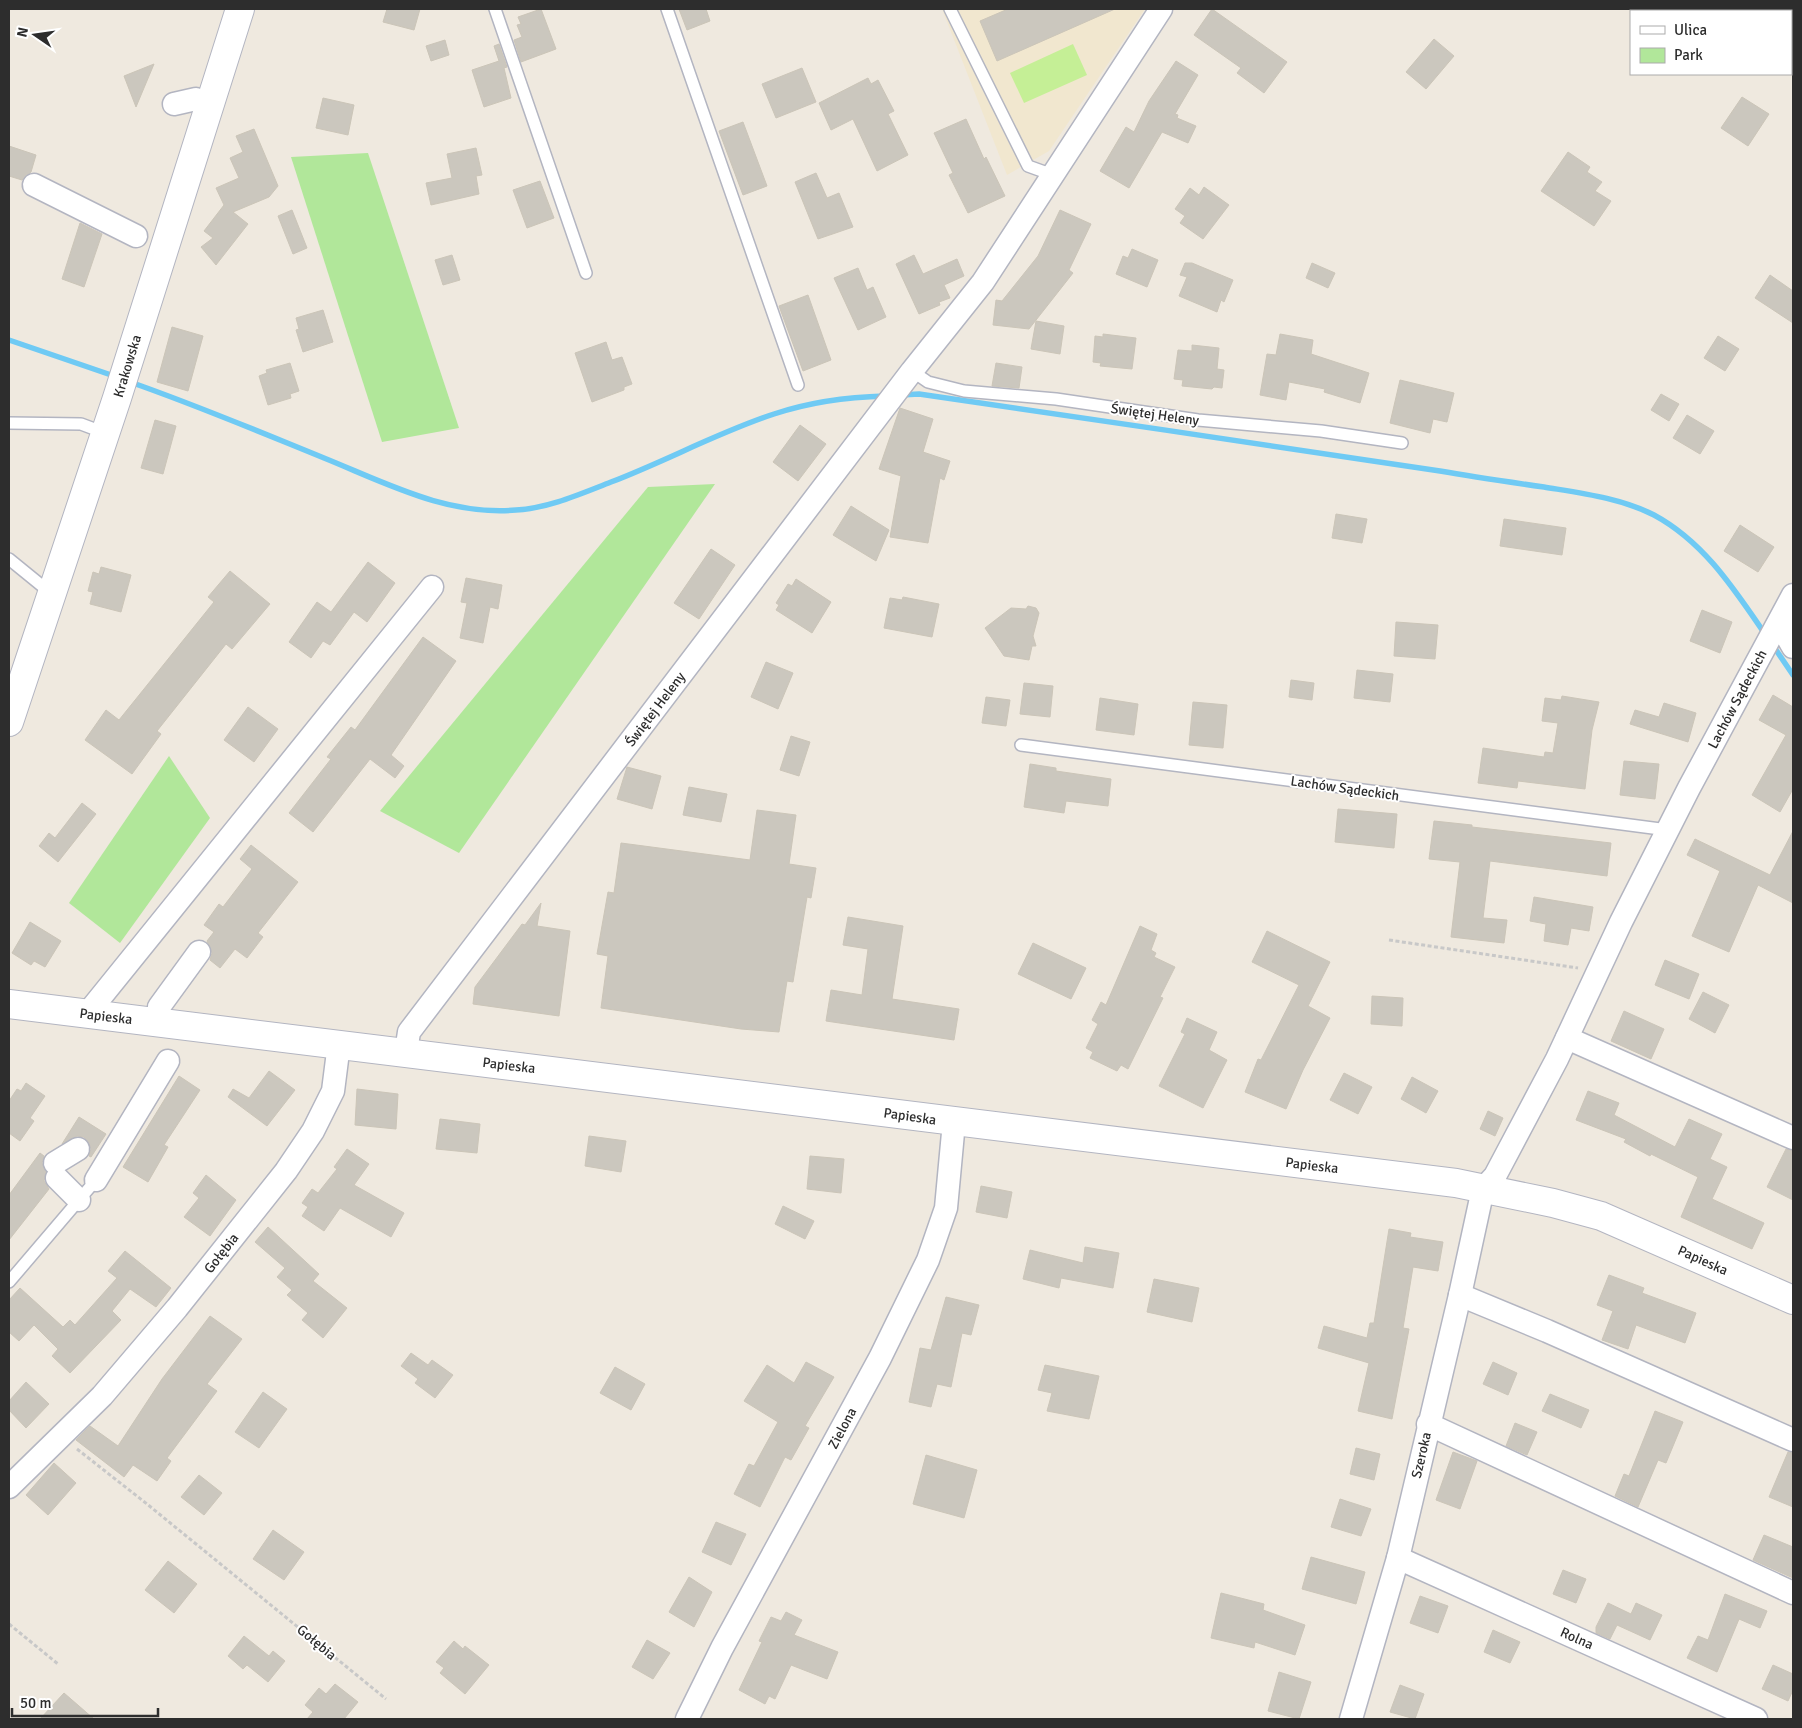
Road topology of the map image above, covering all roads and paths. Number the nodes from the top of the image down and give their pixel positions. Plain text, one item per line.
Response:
1 (240, 9) edge
2 (495, 9) edge
3 (667, 9) edge
4 (950, 9) edge
5 (1158, 11) edge
6 (196, 99) dead end
7 (174, 104) dead end
8 (1053, 174) junction
9 (34, 185) dead end
10 (136, 236) dead end
11 (586, 273) dead end
12 (908, 375) junction
13 (798, 385) dead end
14 (9, 423) edge
15 (105, 433) junction
16 (1402, 443) dead end
17 (9, 559) edge
18 (432, 587) dead end
19 (52, 594) junction
20 (1786, 608) edge
21 (1793, 647) edge
22 (9, 722) edge
23 (1021, 745) dead end
24 (1668, 830) junction
25 (1388, 940) dead end
26 (199, 952) dead end
27 (1599, 971) junction
28 (9, 1004) edge
29 (159, 1007) dead end
30 (87, 1014) junction
31 (1567, 1038) junction
32 (339, 1044) junction
33 (406, 1052) junction
34 (168, 1061) dead end
35 (954, 1122) junction
36 (1793, 1138) edge
37 (78, 1149) dead end
38 (96, 1180) joint
39 (1482, 1189) junction
40 (79, 1200) junction
41 (9, 1282) edge
42 (1460, 1296) junction
43 (1793, 1300) edge
44 (1428, 1424) junction
45 (60, 1437) junction
46 (1793, 1440) edge
47 (9, 1488) edge
48 (1398, 1558) junction
49 (1793, 1593) edge
50 (9, 1624) edge
51 (58, 1664) dead end
52 (386, 1699) dead end
53 (687, 1719) edge
54 (1351, 1719) edge
55 (1756, 1719) edge

1 - 15 street, Krakowska
2 - 11 lane
3 - 13 lane
4 - 8 lane
5 - 8 street, Świętej Heleny
6 - 7 street
8 - 12 street, Świętej Heleny
9 - 10 street
12 - 16 lane, Świętej Heleny
12 - 33 street, Świętej Heleny
14 - 15 lane
15 - 19 street, Krakowska
17 - 19 lane
18 - 30 street
19 - 22 street, Krakowska
20 - 21 street
20 - 24 street, Lachów Sądeckich
23 - 24 lane, Lachów Sądeckich
24 - 27 street, Lachów Sądeckich
25 - 27 path
26 - 29 street
27 - 31 street, Lachów Sądeckich
28 - 30 street, Papieska
30 - 32 street, Papieska
31 - 36 street
31 - 39 street, Lachów Sądeckich
32 - 33 street, Papieska
32 - 45 street, Gołębia
33 - 35 street, Papieska
34 - 38 street
35 - 39 street, Papieska
35 - 53 street, Zielona
37 - 40 street
38 - 40 lane
39 - 42 street, Szeroka
39 - 43 street, Papieska
40 - 41 lane
42 - 44 street, Szeroka
42 - 46 street
44 - 48 street, Szeroka
44 - 49 street
45 - 47 street, Gołębia
45 - 52 path, Gołębia
48 - 54 street, Szeroka
48 - 55 street, Rolna
50 - 51 path

